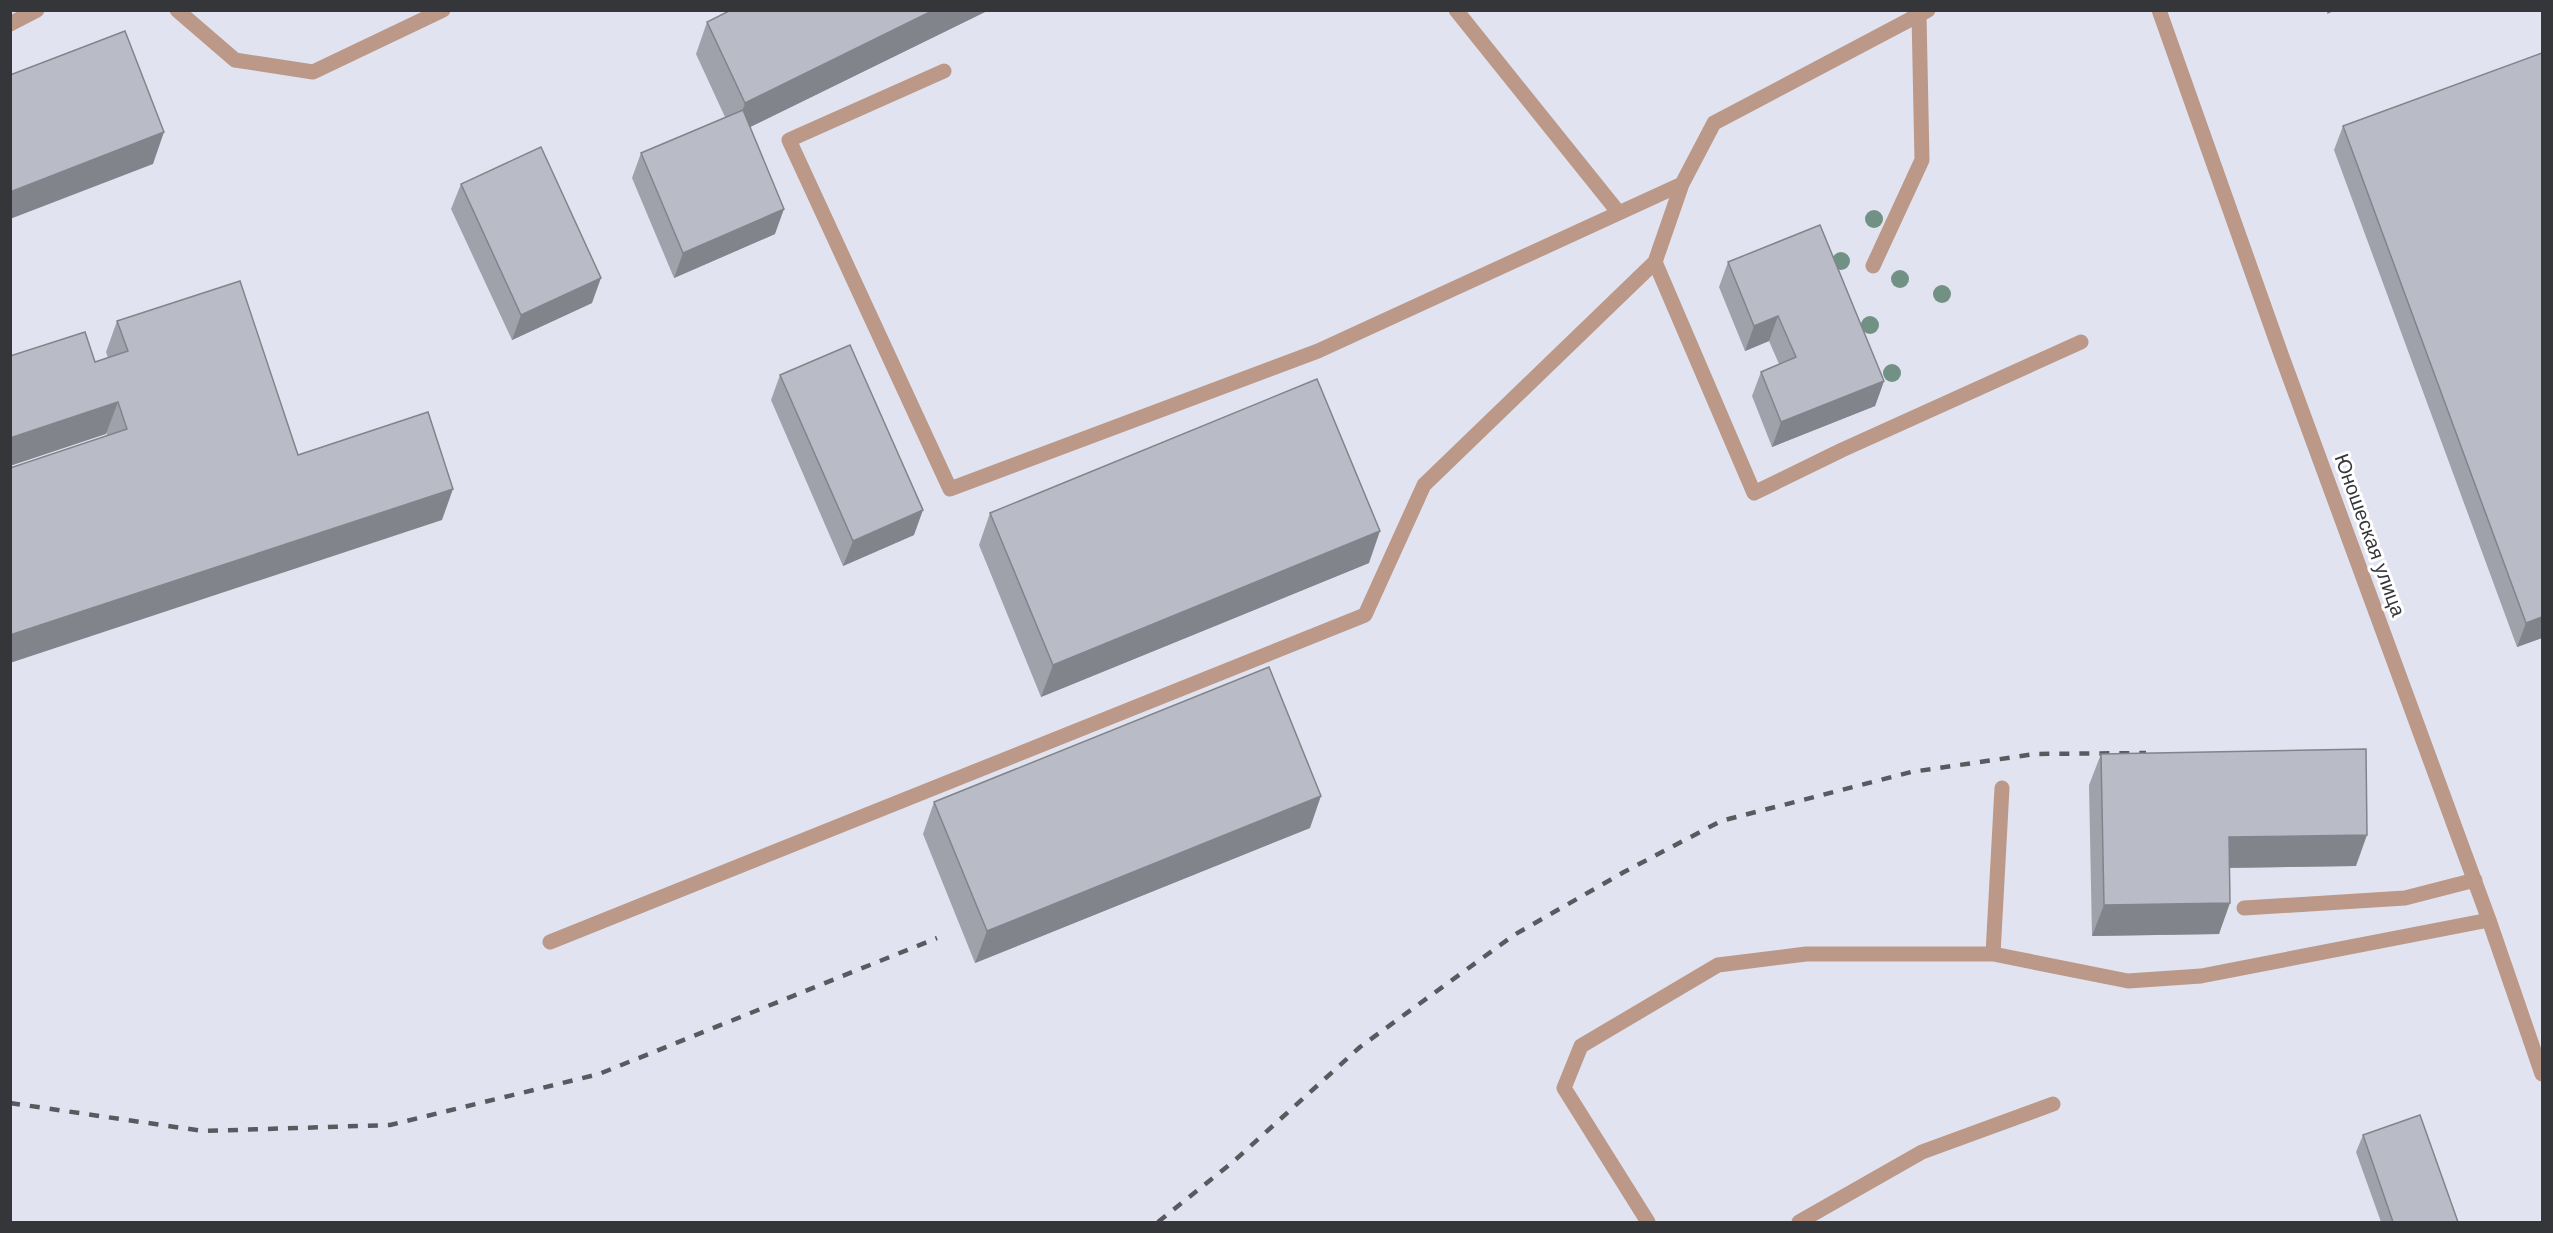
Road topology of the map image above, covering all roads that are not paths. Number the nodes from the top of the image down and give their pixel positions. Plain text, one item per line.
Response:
1 (37, 10) edge
2 (177, 10) edge
3 (443, 10) edge
4 (1456, 10) edge
5 (2159, 10) edge
6 (1920, 12) edge
7 (10, 24) edge
8 (944, 71) dead end
9 (1682, 184) junction
10 (1619, 213) junction
11 (1655, 262) junction
12 (1873, 266) dead end
13 (2081, 342) dead end
14 (2002, 788) dead end
15 (2475, 880) junction
16 (2244, 908) dead end
17 (2489, 920) junction
18 (550, 942) dead end
19 (1993, 954) junction
20 (2542, 1074) edge
21 (2053, 1104) dead end
22 (1648, 1222) edge
23 (1799, 1222) edge

1 - 7 street
2 - 3 street
4 - 10 street
5 - 15 street, Юношеская улица
6 - 9 street
6 - 12 street
8 - 10 street
9 - 10 street
9 - 11 street
11 - 13 street
11 - 18 street
14 - 19 street
15 - 16 street
15 - 17 street, Юношеская улица
17 - 19 street
17 - 20 street, Юношеская улица
19 - 22 street
21 - 23 street

